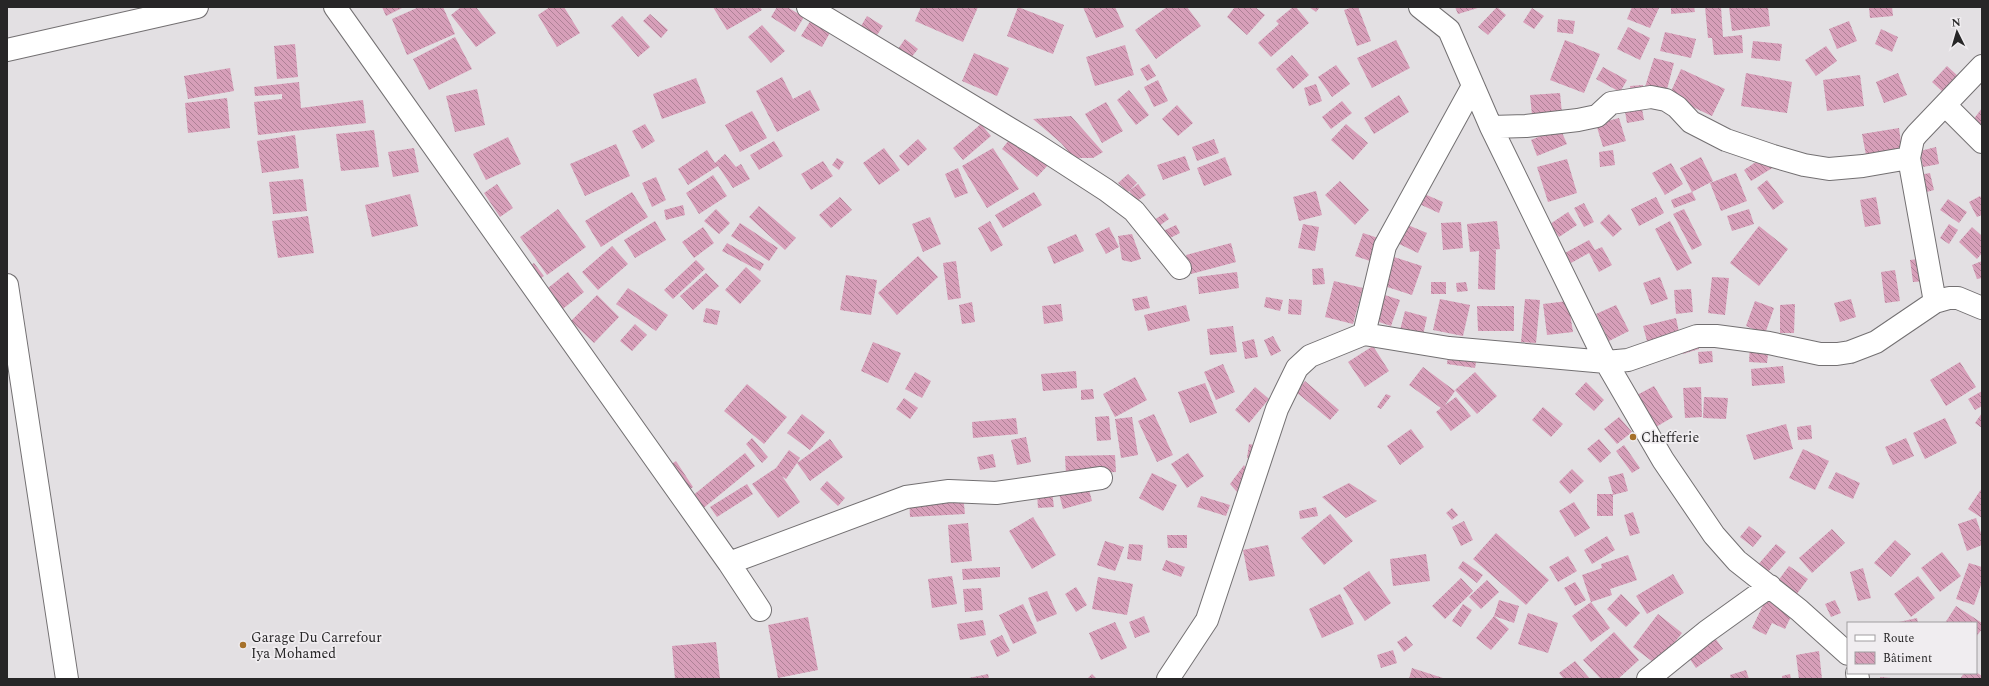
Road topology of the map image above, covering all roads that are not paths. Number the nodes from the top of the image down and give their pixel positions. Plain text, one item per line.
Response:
1 (197, 7) edge
2 (335, 7) edge
3 (808, 7) edge
4 (1420, 7) edge
5 (1445, 7) edge
6 (1449, 30) junction
7 (7, 50) edge
8 (1982, 66) edge
9 (1473, 86) junction
10 (1945, 104) junction
11 (1491, 127) junction
12 (1982, 142) edge
13 (1909, 158) junction
14 (1180, 268) dead end
15 (7, 285) edge
16 (1935, 302) junction
17 (1982, 308) edge
18 (1364, 334) junction
19 (1606, 362) junction
20 (1101, 478) dead end
21 (729, 563) junction
22 (1770, 586) junction
23 (760, 610) dead end
24 (1847, 653) edge
25 (67, 679) edge
26 (1168, 679) edge
27 (1648, 679) edge

1 - 7 street
2 - 21 street
3 - 14 street
4 - 6 street
5 - 6 street
6 - 9 street
8 - 10 street
9 - 11 street
9 - 18 street
10 - 12 street
10 - 13 street
11 - 13 street
11 - 19 street
13 - 16 street
15 - 25 street
16 - 17 street
16 - 19 street
18 - 19 street
18 - 26 street
19 - 22 street
20 - 21 street
21 - 23 street
22 - 24 street
22 - 27 street

